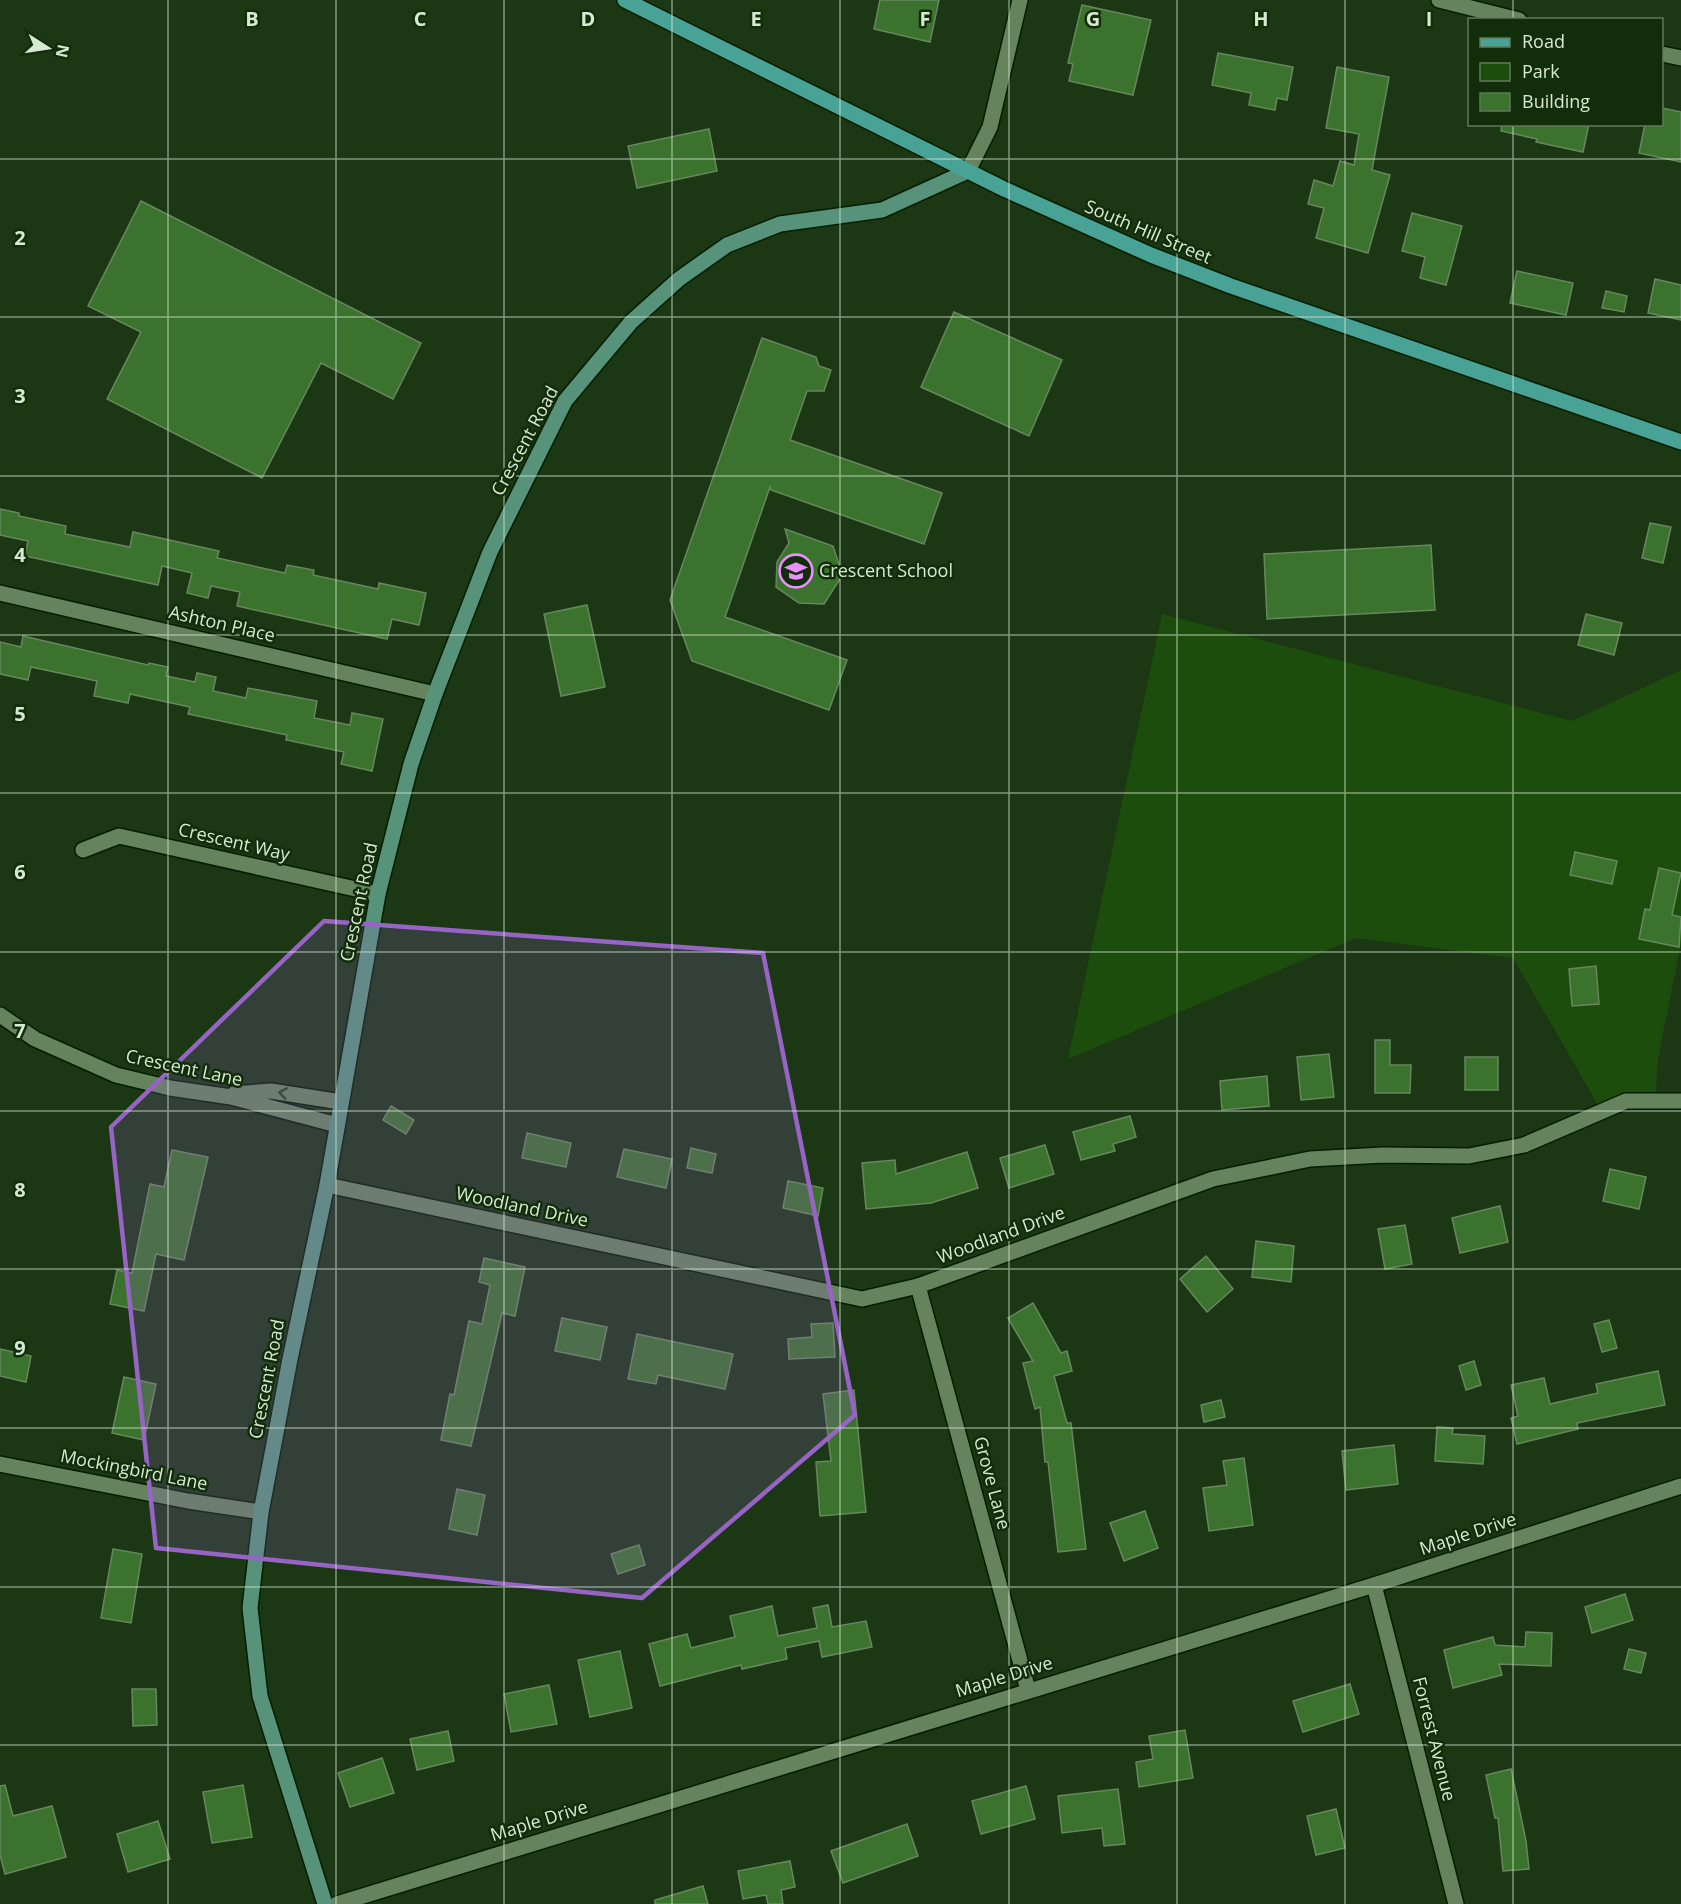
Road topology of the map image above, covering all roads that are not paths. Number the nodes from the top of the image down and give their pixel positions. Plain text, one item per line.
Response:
1 (625, 0) edge
2 (1020, 0) edge
3 (1439, 0) edge
4 (1511, 18) edge
5 (1663, 54) edge
6 (1681, 58) edge
7 (968, 171) junction
8 (1681, 442) edge
9 (0, 593) edge
10 (435, 694) junction
11 (83, 850) dead end
12 (378, 894) junction
13 (0, 1014) edge
14 (219, 1095) junction
15 (1681, 1101) edge
16 (341, 1102) junction
17 (337, 1125) junction
18 (327, 1185) junction
19 (918, 1286) junction
20 (0, 1464) edge
21 (1681, 1486) edge
22 (261, 1512) junction
23 (1374, 1585) junction
24 (1028, 1690) junction
25 (325, 1904) edge
26 (337, 1904) edge
27 (1456, 1904) edge

1 - 7 main road, South Hill Street
2 - 7 street
3 - 4 street
5 - 6 street
7 - 8 main road, South Hill Street
7 - 10 street, Crescent Road
9 - 10 street, Ashton Place
10 - 12 street, Crescent Road
11 - 12 street, Crescent Way
12 - 16 street, Crescent Road
13 - 14 street, Crescent Lane
16 -> 14 street
14 - 17 street, Crescent Lane
15 - 19 street, Woodland Drive
16 - 17 street, Crescent Road
17 - 18 street, Crescent Road
18 - 19 street, Woodland Drive
18 - 22 street, Crescent Road
19 - 24 street, Grove Lane
20 - 22 street, Mockingbird Lane
21 - 23 street, Maple Drive
22 - 25 street, Crescent Road
23 - 24 street, Maple Drive
23 - 27 street, Forrest Avenue
24 - 26 street, Maple Drive

